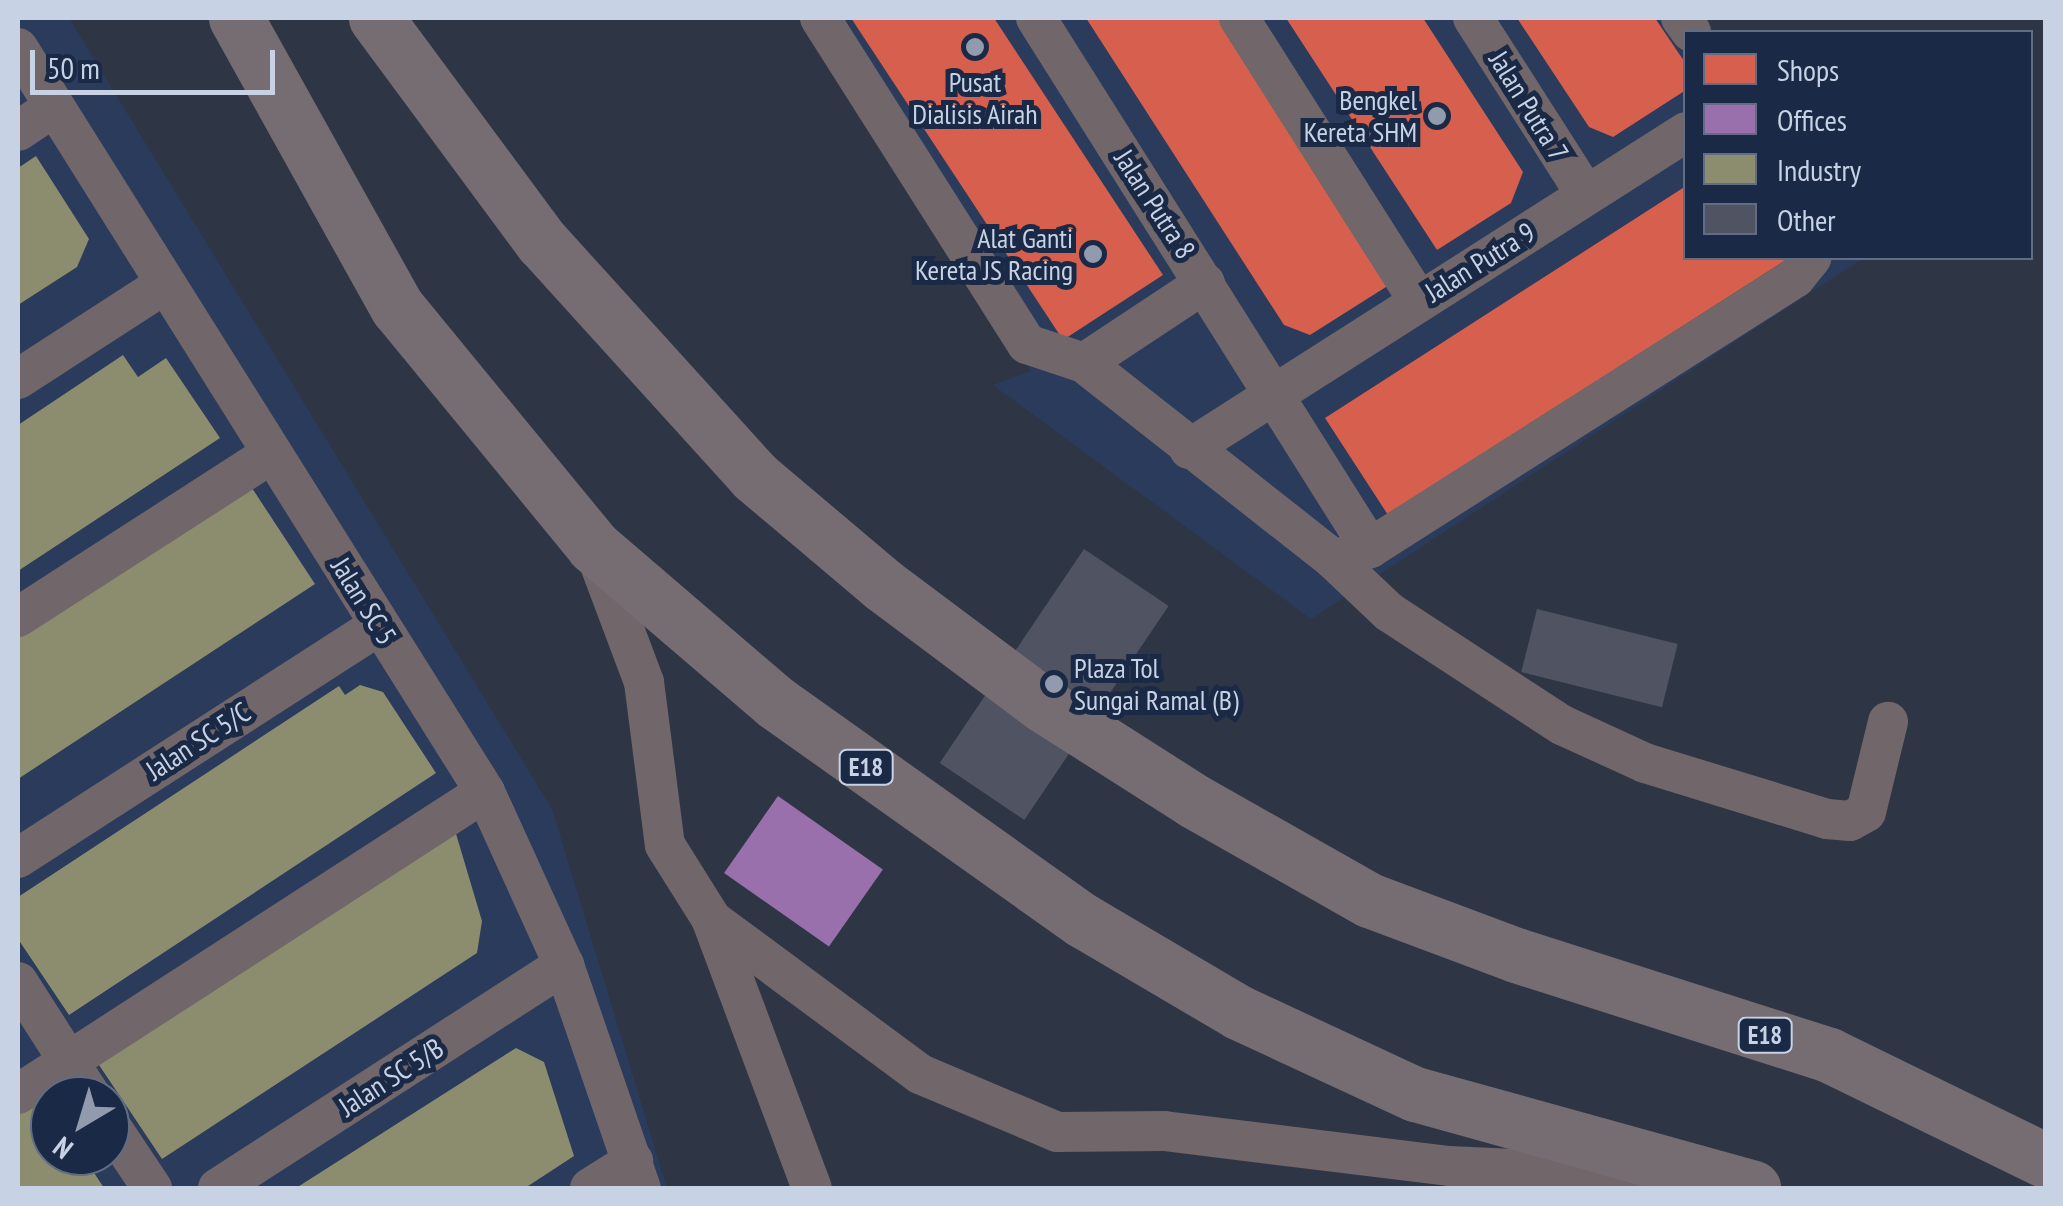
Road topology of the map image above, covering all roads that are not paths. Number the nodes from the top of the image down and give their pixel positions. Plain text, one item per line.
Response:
1 (236, 18) edge
2 (376, 18) edge
3 (421, 18) edge
4 (820, 18) edge
5 (1036, 18) edge
6 (1239, 18) edge
7 (1473, 18) edge
8 (18, 48) edge
9 (54, 107) junction
10 (445, 112) junction
11 (18, 132) edge
12 (1683, 134) edge
13 (1586, 195) junction
14 (1809, 260) edge
15 (1205, 282) junction
16 (165, 284) junction
17 (1418, 300) junction
18 (1084, 363) junction
19 (18, 379) edge
20 (1274, 391) junction
21 (1189, 449) junction
22 (272, 453) junction
23 (593, 546) junction
24 (1352, 554) junction
25 (18, 617) edge
26 (380, 624) junction
27 (1888, 722) dead end
28 (485, 792) junction
29 (18, 858) edge
30 (712, 920) junction
31 (564, 965) junction
32 (18, 982) edge
33 (68, 1061) junction
34 (78, 1076) edge
35 (18, 1094) edge
36 (130, 1155) edge
37 (2046, 1161) edge
38 (637, 1175) edge
39 (1428, 1176) edge
40 (1738, 1184) edge
41 (152, 1188) edge
42 (218, 1188) edge
43 (590, 1188) edge
44 (812, 1188) edge

1 - 23 highway, E18
2 - 10 highway, E18
3 - 10 highway
4 - 18 street
5 - 15 street, Jalan Putra 8
6 - 17 street
7 - 13 street, Jalan Putra 7
8 - 9 street, Jalan SC 5
9 - 11 street
9 - 16 street, Jalan SC 5
10 - 37 highway, E18
12 - 13 street, Jalan Putra 9
13 - 17 street, Jalan Putra 9
14 - 24 street
15 - 18 street
15 - 20 street, Jalan Putra 8
16 - 19 street
16 - 22 street, Jalan SC 5
17 - 20 street, Jalan Putra 9
18 - 21 street
20 - 21 street, Jalan Putra 9
20 - 24 street, Jalan Putra 8
21 - 24 street
22 - 25 street
22 - 26 street, Jalan SC 5
23 - 30 street
23 - 40 highway, E18
24 - 27 street
26 - 28 street, Jalan SC 5
26 - 29 street, Jalan SC 5/C
28 - 31 street, Jalan SC 5
28 - 33 street
30 - 39 street
30 - 44 street
31 - 38 street, Jalan SC 5
31 - 42 street, Jalan SC 5/B
32 - 33 street
33 - 34 street
33 - 35 street
36 - 41 street
38 - 43 street
39 - 40 street

